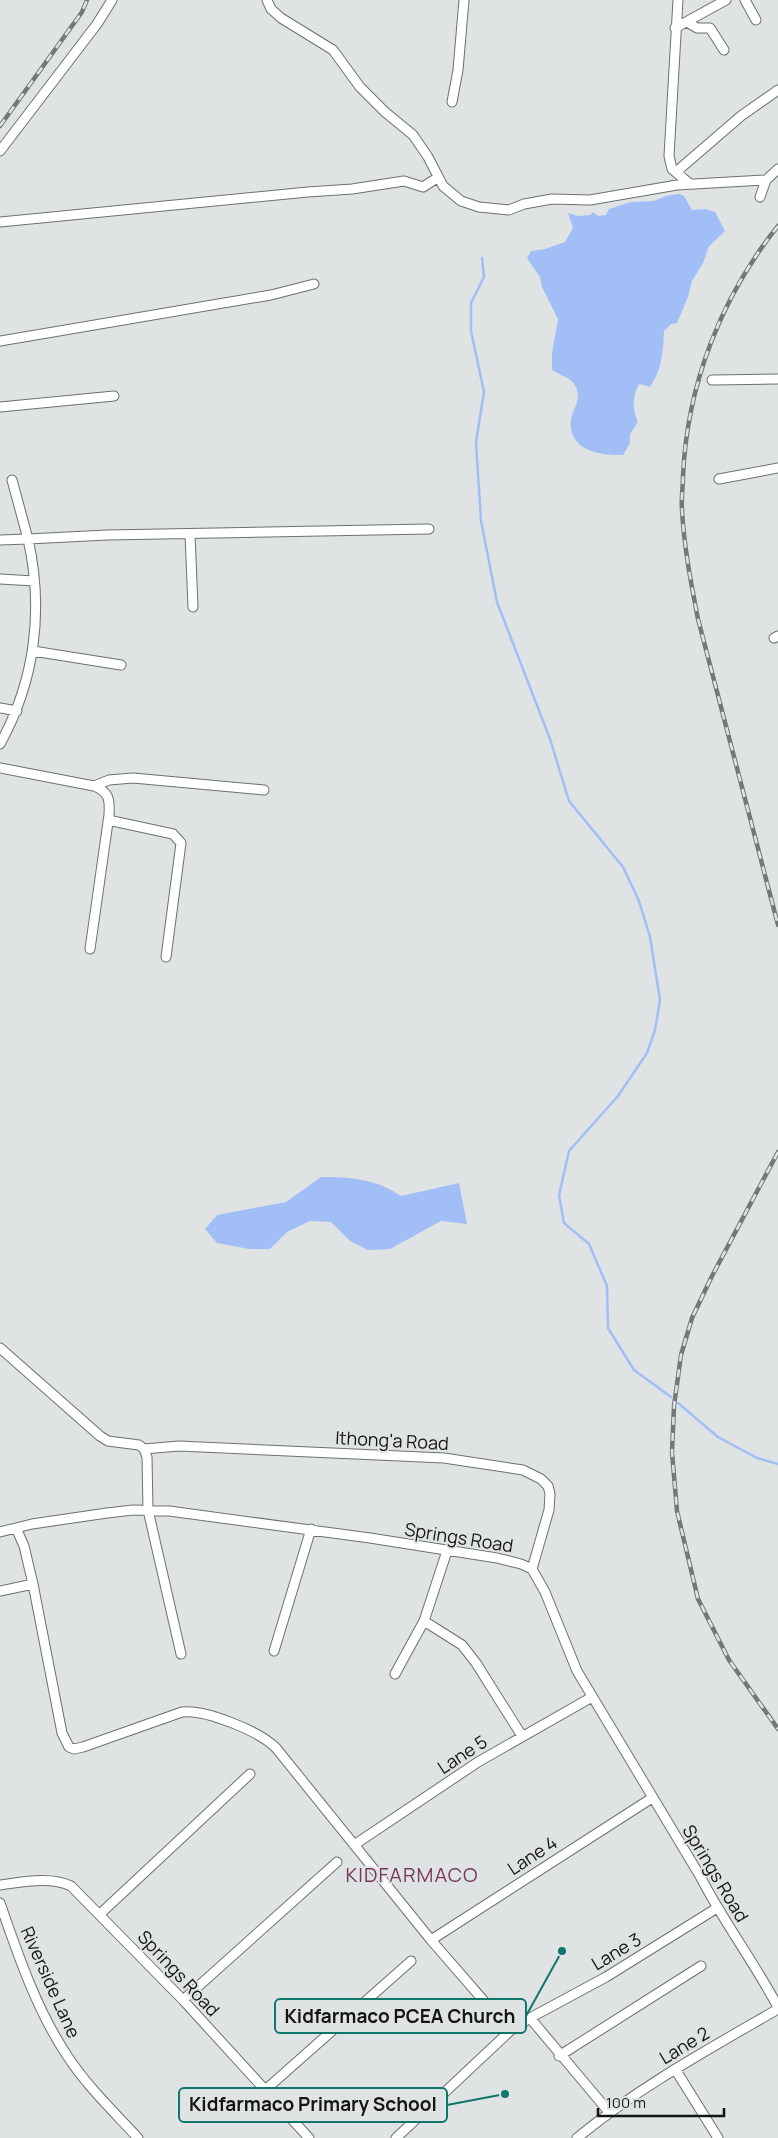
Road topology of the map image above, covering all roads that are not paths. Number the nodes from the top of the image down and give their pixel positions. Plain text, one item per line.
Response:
1 (112, 0) edge
2 (267, 0) edge
3 (464, 0) edge
4 (678, 0) edge
5 (726, 0) edge
6 (745, 0) edge
7 (756, 20) dead end
8 (687, 22) junction
9 (675, 28) junction
10 (724, 50) dead end
11 (778, 90) edge
12 (452, 102) dead end
13 (0, 151) edge
14 (778, 169) edge
15 (676, 172) junction
16 (438, 178) junction
17 (766, 180) junction
18 (690, 184) junction
19 (760, 197) dead end
20 (0, 222) edge
21 (314, 284) dead end
22 (0, 341) edge
23 (778, 379) edge
24 (712, 380) dead end
25 (114, 396) dead end
26 (0, 407) edge
27 (778, 468) edge
28 (719, 479) dead end
29 (12, 480) dead end
30 (429, 529) dead end
31 (190, 534) junction
32 (0, 540) edge
33 (28, 540) junction
34 (0, 578) edge
35 (34, 582) junction
36 (193, 607) dead end
37 (33, 652) junction
38 (121, 666) dead end
39 (0, 708) edge
40 (17, 711) junction
41 (0, 744) edge
42 (0, 768) edge
43 (94, 786) junction
44 (264, 790) dead end
45 (108, 820) junction
46 (90, 949) dead end
47 (166, 957) dead end
48 (0, 1348) edge
49 (144, 1449) junction
50 (148, 1510) junction
51 (16, 1528) junction
52 (311, 1529) junction
53 (0, 1532) edge
54 (447, 1551) junction
55 (532, 1569) junction
56 (33, 1584) junction
57 (0, 1591) edge
58 (424, 1621) junction
59 (274, 1651) dead end
60 (181, 1654) dead end
61 (395, 1674) dead end
62 (592, 1697) junction
63 (522, 1736) junction
64 (250, 1774) dead end
65 (652, 1798) junction
66 (354, 1845) junction
67 (337, 1862) dead end
68 (0, 1885) edge
69 (0, 1903) edge
70 (717, 1908) junction
71 (100, 1914) junction
72 (431, 1940) junction
73 (411, 1961) dead end
74 (701, 1966) dead end
75 (183, 2000) junction
76 (778, 2008) edge
77 (530, 2018) junction
78 (510, 2031) junction
79 (560, 2056) junction
80 (675, 2069) junction
81 (264, 2090) junction
82 (609, 2112) junction
83 (138, 2138) edge
84 (309, 2138) edge
85 (396, 2138) edge
86 (577, 2138) edge
87 (718, 2138) edge

1 - 13 street
2 - 16 street
3 - 12 street
4 - 9 street
5 - 8 street
6 - 7 street
8 - 9 street
8 - 10 street
9 - 15 street
11 - 15 street
14 - 17 street
15 - 18 street
16 - 18 street
16 - 20 street
17 - 18 street
17 - 19 street
21 - 22 street
23 - 24 street
25 - 26 street
27 - 28 street
29 - 33 street
30 - 31 street
31 - 33 street
31 - 36 street
32 - 33 street
33 - 35 street
34 - 35 street
35 - 37 street
37 - 38 street
37 - 40 street
39 - 40 street
40 - 41 street
42 - 43 street
43 - 44 street
43 - 45 street
45 - 46 street
45 - 47 street
48 - 49 street
49 - 50 street
49 - 55 street, Ithong'a Road
50 - 51 street, Springs Road
50 - 52 street, Springs Road
50 - 60 street
51 - 53 street, Springs Road
51 - 56 street
52 - 54 street, Springs Road
52 - 59 street
54 - 55 street, Springs Road
54 - 58 street
55 - 62 street, Springs Road
56 - 57 street
56 - 66 street
58 - 61 street
58 - 63 street
62 - 63 street, Lane 5
62 - 65 street, Springs Road
63 - 66 street, Lane 5
64 - 71 street
65 - 70 street, Springs Road
65 - 72 street, Lane 4
66 - 72 street
67 - 75 street
68 - 71 street, Springs Road
69 - 83 street, Riverside Lane
70 - 76 street, Springs Road
70 - 77 street, Lane 3
71 - 75 street, Springs Road
72 - 78 street
73 - 81 street
74 - 79 street
75 - 81 street, Springs Road
76 - 80 street, Lane 2
77 - 78 street, Lane 3
77 - 79 street
78 - 85 street, Lane 3
79 - 82 street
80 - 82 street, Lane 2
80 - 87 street
81 - 84 street, Springs Road
82 - 86 street, Lane 2

